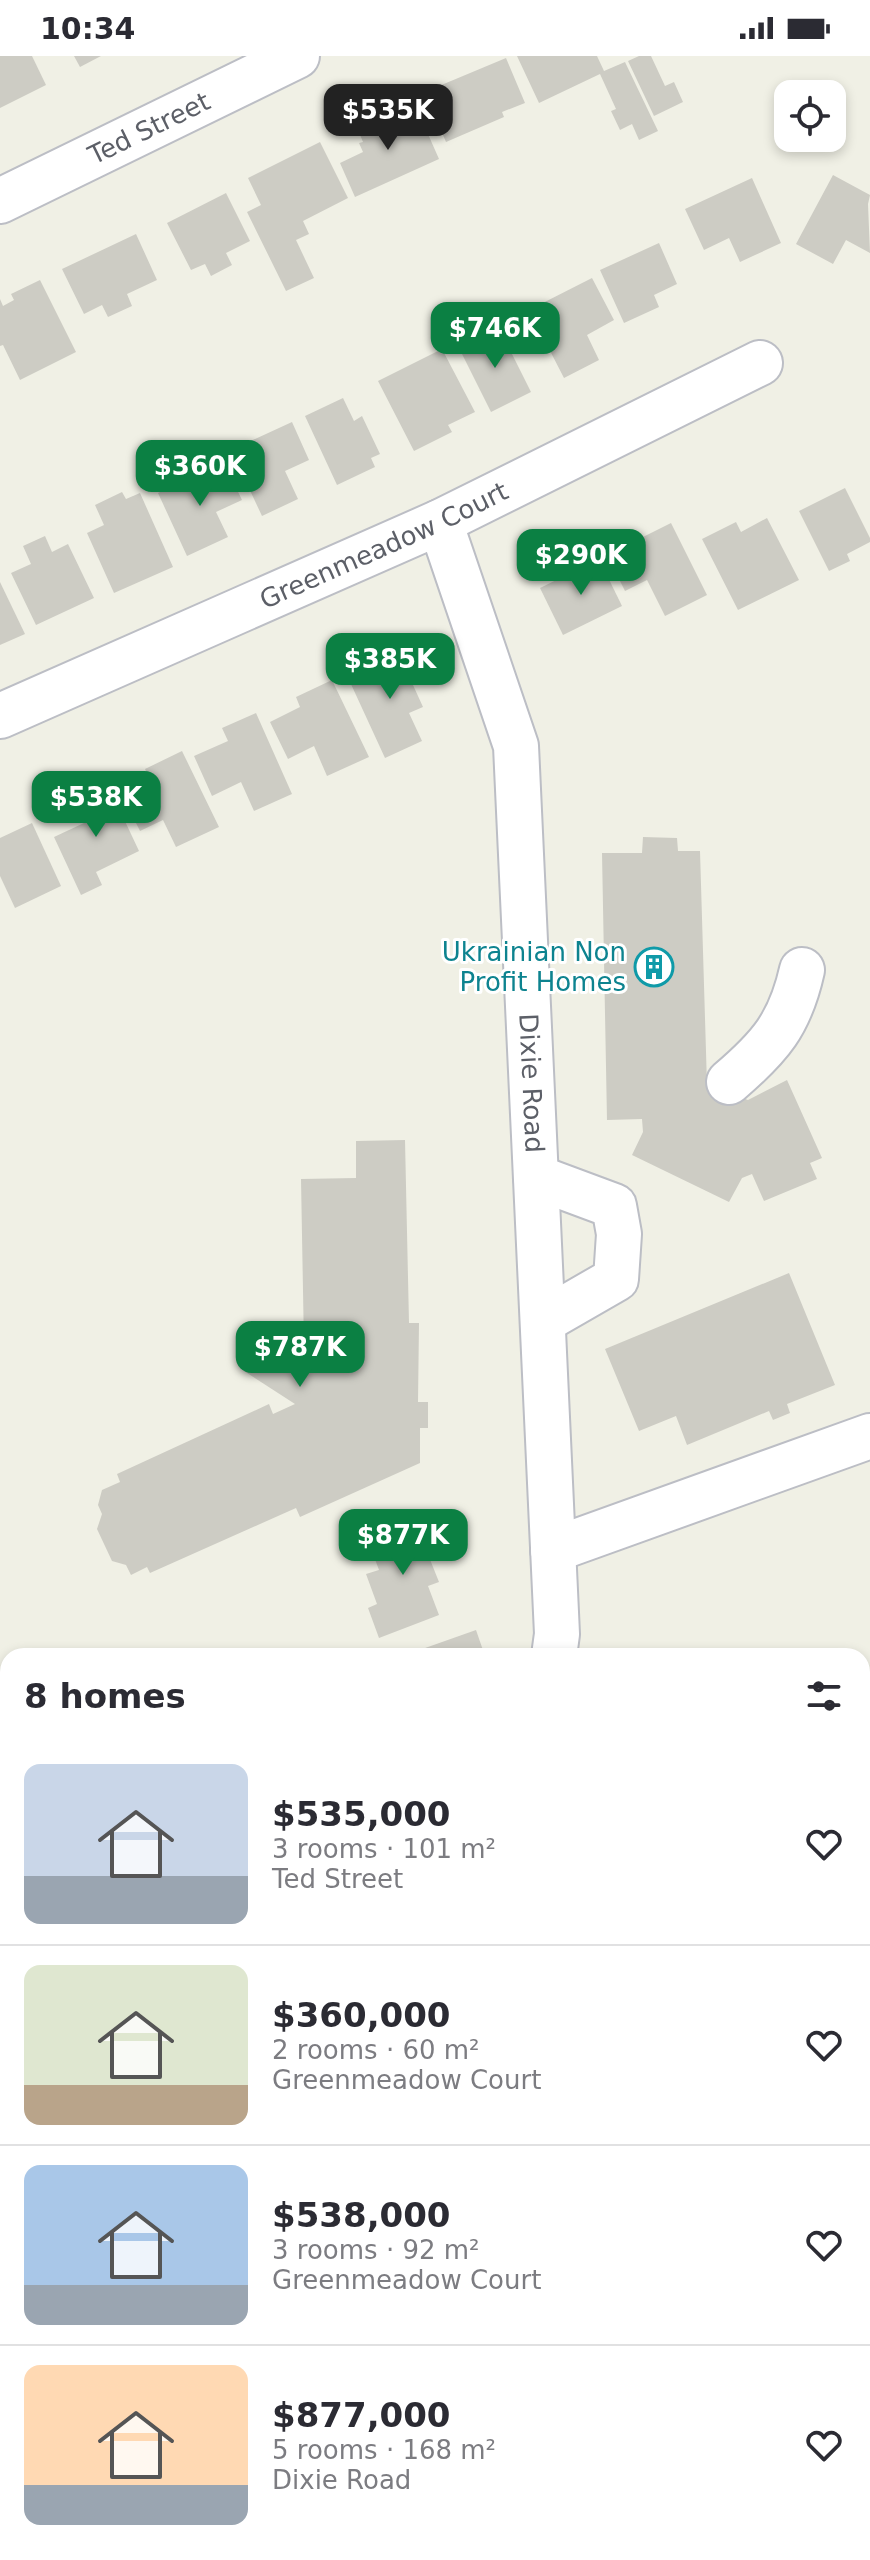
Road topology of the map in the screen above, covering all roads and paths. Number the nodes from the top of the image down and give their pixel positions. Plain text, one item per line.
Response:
1 (297, 56) edge
2 (0, 201) edge
3 (760, 363) dead end
4 (440, 522) junction
5 (0, 716) edge
6 (802, 970) dead end
7 (729, 1082) dead end
8 (536, 1177) junction
9 (543, 1321) junction
10 (870, 1436) edge
11 (553, 1550) junction
12 (555, 1648) edge

1 - 2 street, Ted Street
3 - 4 street, Greenmeadow Court
4 - 5 street, Greenmeadow Court
4 - 8 street, Dixie Road
6 - 7 street
8 - 9 street, Dixie Road
8 - 9 street
9 - 11 street, Dixie Road
10 - 11 street
11 - 12 street, Dixie Road

